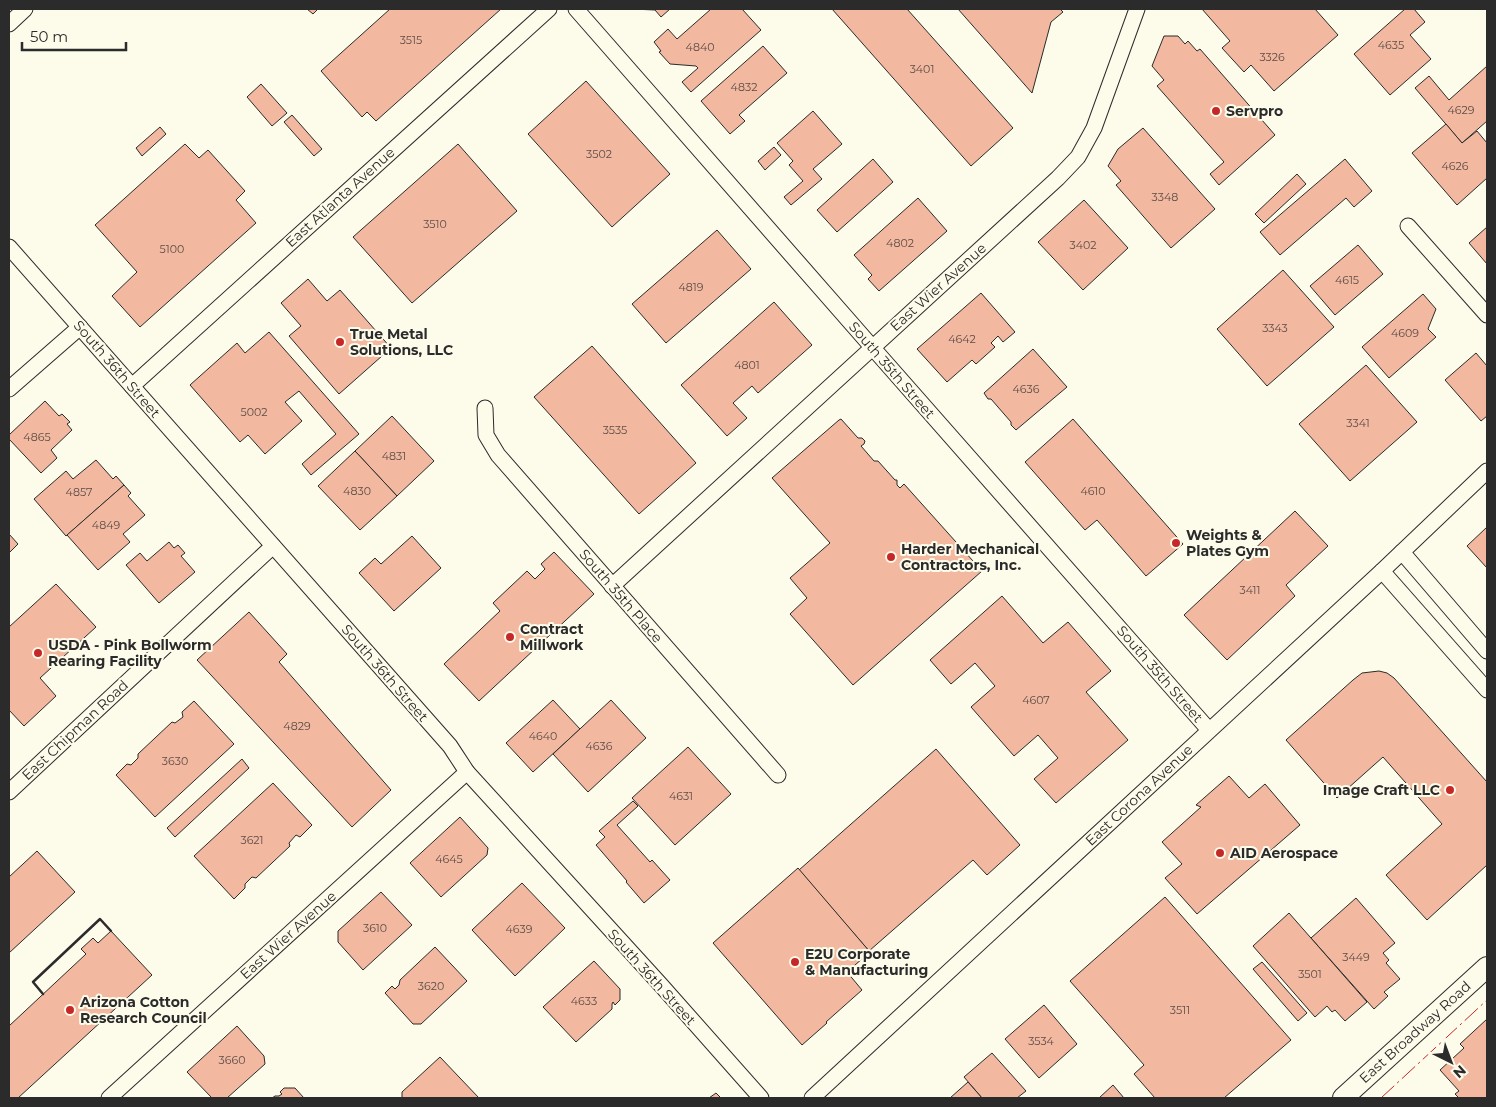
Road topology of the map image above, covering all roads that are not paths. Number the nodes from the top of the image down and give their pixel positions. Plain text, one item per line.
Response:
1 (25, 9) edge
2 (549, 9) edge
3 (576, 9) edge
4 (1138, 9) edge
5 (9, 24) edge
6 (1408, 226) dead end
7 (9, 247) edge
8 (1487, 315) edge
9 (80, 327) junction
10 (872, 347) junction
11 (132, 386) junction
12 (9, 389) edge
13 (485, 408) dead end
14 (1487, 471) edge
15 (273, 546) junction
16 (1402, 552) junction
17 (1382, 571) junction
18 (612, 586) junction
19 (1487, 651) edge
20 (1487, 690) edge
21 (1209, 730) junction
22 (467, 772) junction
23 (778, 775) dead end
24 (9, 792) edge
25 (1487, 967) edge
26 (109, 1098) edge
27 (761, 1098) edge
28 (812, 1098) edge
29 (1343, 1098) edge

1 - 5 street
2 - 11 street, East Atlanta Avenue
3 - 10 street, South 35th Street
4 - 10 street, East Wier Avenue
6 - 8 street
7 - 9 street, South 36th Street
9 - 11 street, South 36th Street
9 - 12 street
10 - 18 street, East Wier Avenue
10 - 21 street, South 35th Street
11 - 15 street, South 36th Street
13 - 18 street, South 35th Place
14 - 16 street, East Corona Avenue
15 - 22 street, South 36th Street
15 - 24 street, East Chipman Road
16 - 17 street, East Corona Avenue
16 - 19 street
17 - 20 street
17 - 21 street, East Corona Avenue
18 - 23 street, South 35th Place
21 - 28 street, East Corona Avenue
22 - 26 street, East Wier Avenue
22 - 27 street, South 36th Street
25 - 29 main road, East Broadway Road

